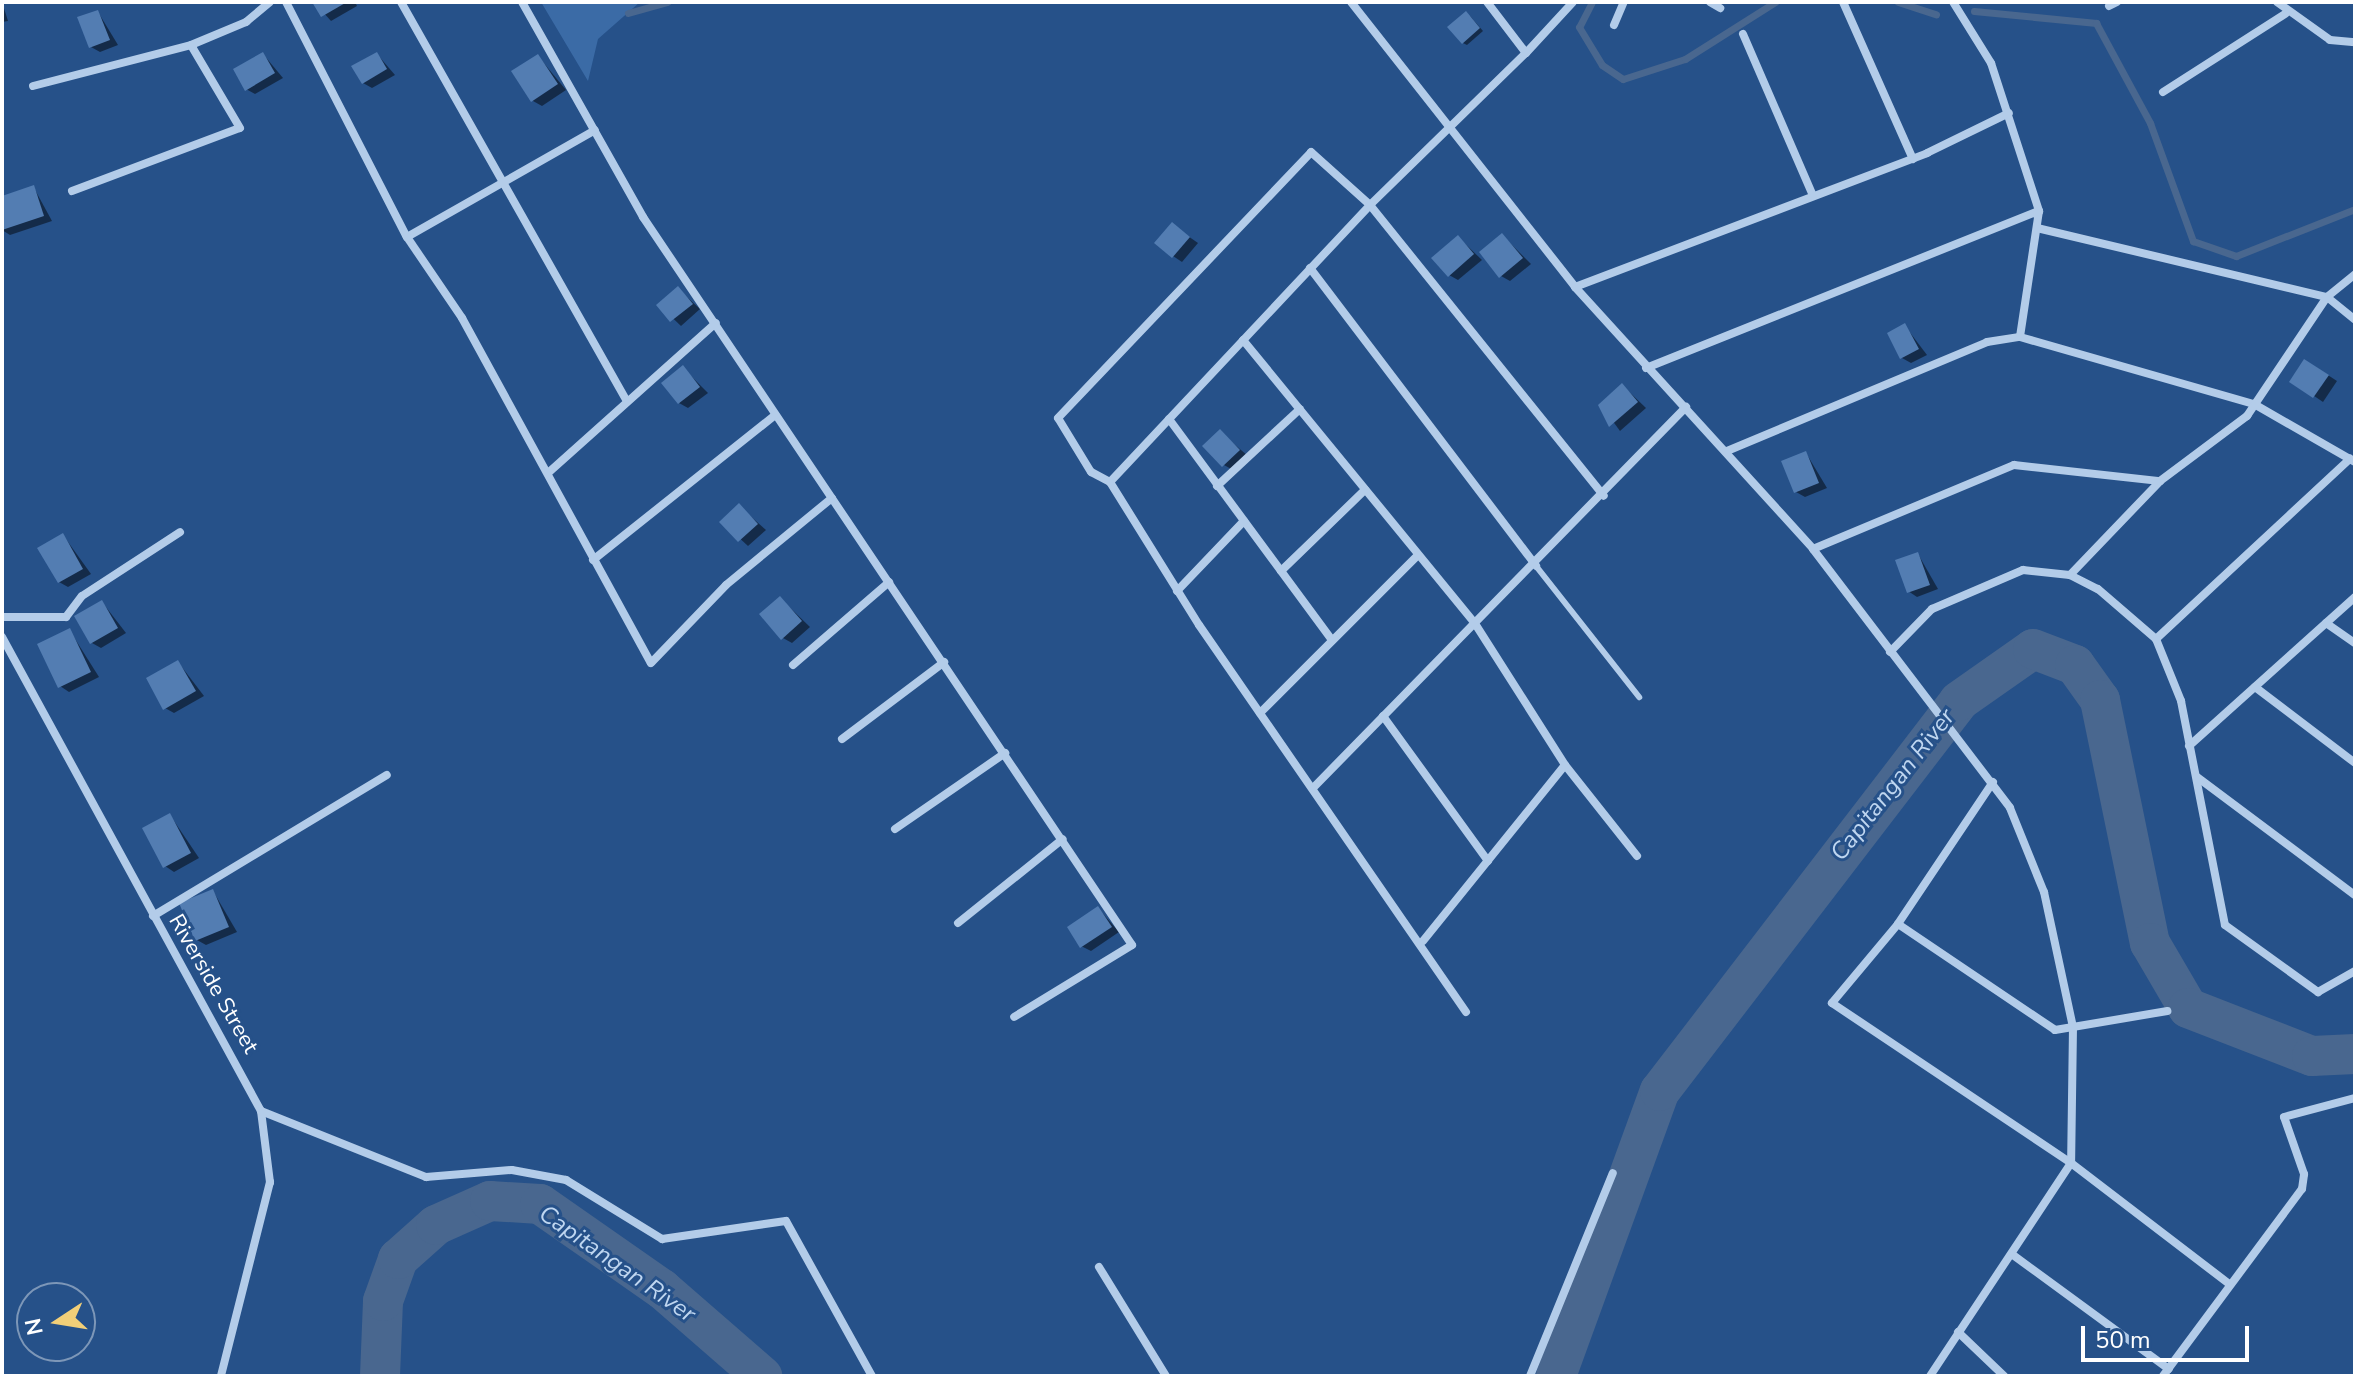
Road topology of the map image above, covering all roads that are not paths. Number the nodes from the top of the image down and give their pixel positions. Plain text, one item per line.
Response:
1 (270, 2) edge
2 (286, 2) edge
3 (401, 2) edge
4 (522, 2) edge
5 (1351, 2) edge
6 (1487, 2) edge
7 (1573, 2) edge
8 (1624, 2) edge
9 (1710, 2) edge
10 (1843, 2) edge
11 (1953, 2) edge
12 (2277, 2) edge
13 (1720, 8) dead end
14 (2285, 14) junction
15 (1614, 25) dead end
16 (1743, 34) dead end
17 (2355, 42) edge
18 (191, 45) junction
19 (1526, 53) junction
20 (33, 86) dead end
21 (2163, 92) dead end
22 (2009, 113) junction
23 (1446, 126) junction
24 (595, 130) junction
25 (1913, 159) junction
26 (503, 181) junction
27 (72, 191) dead end
28 (1813, 196) junction
29 (1370, 205) junction
30 (2039, 211) junction
31 (2037, 228) junction
32 (407, 237) junction
33 (1310, 268) junction
34 (2355, 274) edge
35 (1575, 287) junction
36 (2327, 297) junction
37 (2355, 320) edge
38 (716, 323) junction
39 (2020, 337) junction
40 (1243, 340) junction
41 (1646, 368) junction
42 (626, 399) junction
43 (2254, 404) junction
44 (1686, 407) junction
45 (1300, 409) junction
46 (775, 415) junction
47 (1169, 419) junction
48 (1727, 451) junction
49 (2353, 460) edge
50 (548, 473) junction
51 (2160, 481) junction
52 (1110, 482) junction
53 (1217, 486) junction
54 (1365, 490) junction
55 (1604, 496) junction
56 (832, 498) junction
57 (1244, 521) junction
58 (180, 532) dead end
59 (1813, 549) junction
60 (1418, 555) junction
61 (593, 560) junction
62 (1536, 566) junction
63 (1281, 571) junction
64 (2070, 575) junction
65 (889, 582) junction
66 (1177, 591) junction
67 (2355, 597) edge
68 (2, 617) edge
69 (1474, 622) junction
70 (2326, 623) junction
71 (2, 637) edge
72 (2156, 639) junction
73 (1332, 640) junction
74 (2355, 643) edge
75 (1890, 652) junction
76 (944, 662) junction
77 (793, 665) dead end
78 (2255, 687) junction
79 (1639, 697) dead end
80 (1260, 713) junction
81 (1383, 716) junction
82 (842, 739) dead end
83 (2189, 746) junction
84 (1005, 753) junction
85 (2355, 763) edge
86 (1565, 765) junction
87 (387, 775) dead end
88 (2197, 777) junction
89 (1993, 782) junction
90 (1314, 787) junction
91 (895, 829) dead end
92 (1063, 839) junction
93 (1637, 856) dead end
94 (1488, 861) junction
95 (2355, 895) edge
96 (153, 916) junction
97 (958, 923) dead end
98 (1898, 924) junction
99 (1423, 941) junction
100 (2355, 971) edge
101 (2167, 1011) dead end
102 (1466, 1012) dead end
103 (1014, 1017) dead end
104 (2073, 1027) junction
105 (2355, 1098) edge
106 (261, 1111) junction
107 (2071, 1163) junction
108 (1613, 1173) dead end
109 (2013, 1255) junction
110 (1099, 1267) dead end
111 (2229, 1284) junction
112 (1958, 1332) junction
113 (2166, 1373) edge
114 (221, 1376) edge
115 (872, 1376) edge
116 (1166, 1376) edge
117 (1530, 1376) edge
118 (1930, 1376) edge
119 (2004, 1376) edge

1 - 18 street
2 - 32 street
3 - 26 street
4 - 24 street
5 - 23 street
6 - 19 street
7 - 19 street
8 - 15 street
9 - 13 street
10 - 25 street
11 - 22 street
12 - 14 street
14 - 17 street
14 - 21 street
16 - 28 street
18 - 20 street
18 - 27 street
19 - 23 street
22 - 25 street
22 - 30 street
23 - 29 street
23 - 35 street
24 - 26 street
24 - 38 street
25 - 28 street
26 - 32 street
26 - 42 street
28 - 35 street
29 - 33 street
29 - 52 street
29 - 55 street
30 - 31 street
30 - 41 street
31 - 36 street
31 - 39 street
32 - 50 street
33 - 40 street
33 - 62 street
34 - 36 street
35 - 41 street
36 - 37 street
36 - 43 street
38 - 42 street
38 - 46 street
39 - 43 street
39 - 48 street
40 - 45 street
40 - 47 street
41 - 44 street
42 - 50 street
43 - 49 street
43 - 51 street
44 - 48 street
44 - 55 street
45 - 53 street
45 - 54 street
46 - 56 street
46 - 61 street
47 - 52 street
47 - 53 street
48 - 59 street
49 - 72 street
50 - 61 street
51 - 59 street
51 - 64 street
52 - 66 street
53 - 57 street
54 - 60 street
54 - 63 street
55 - 62 street
56 - 61 street
56 - 65 street
57 - 63 street
57 - 66 street
58 - 68 street
59 - 75 street
60 - 69 street
60 - 73 street
62 - 69 street
62 - 79 lane
63 - 73 street
64 - 72 street
64 - 75 street
65 - 76 street
65 - 77 street
66 - 80 street
67 - 70 street
69 - 81 street
69 - 86 street
70 - 74 street
70 - 78 street
71 - 96 street, Riverside Street
72 - 83 street
73 - 80 street
75 - 89 street
76 - 82 street
76 - 84 street
78 - 83 street
78 - 85 street
80 - 90 street
81 - 90 street
81 - 94 street
83 - 88 street
84 - 91 street
84 - 92 street
86 - 93 street
86 - 94 street
87 - 96 street
88 - 95 street
88 - 100 street
89 - 98 street
89 - 104 street
90 - 99 street
92 - 97 street
92 - 103 street
94 - 99 street
96 - 106 street, Riverside Street
98 - 104 street
98 - 107 street
99 - 102 street
101 - 104 street
104 - 107 street
105 - 111 street
106 - 114 street, Riverside Street
106 - 115 street
107 - 109 street
107 - 111 street
108 - 117 street
109 - 112 street
109 - 113 street
110 - 116 street
111 - 113 street
112 - 118 street
112 - 119 street

